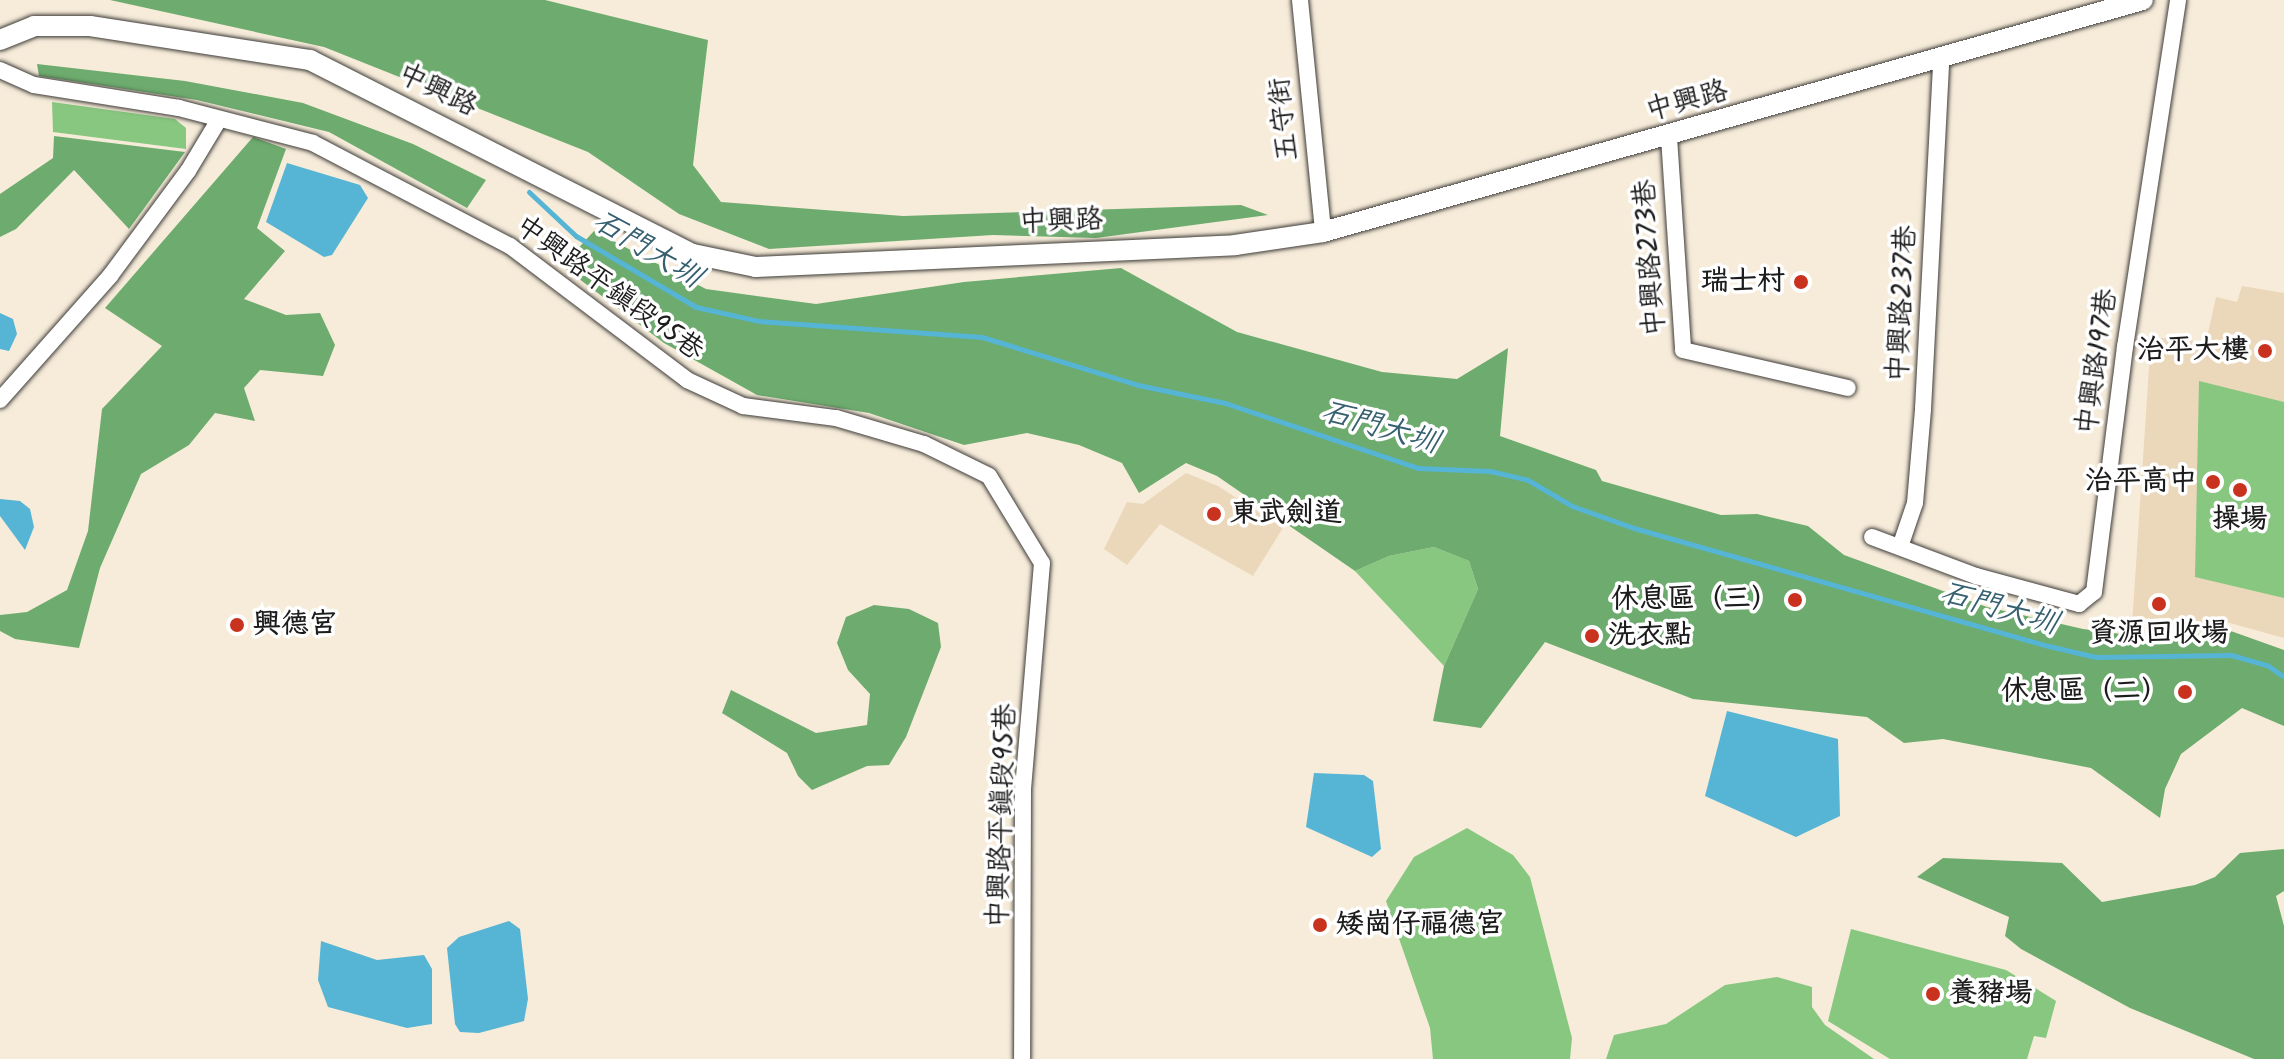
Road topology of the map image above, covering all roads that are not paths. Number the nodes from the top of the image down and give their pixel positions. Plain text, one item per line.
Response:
1 (1300, 0) edge
2 (2143, 0) edge
3 (2178, 0) edge
4 (0, 40) edge
5 (1941, 61) junction
6 (0, 70) edge
7 (218, 121) junction
8 (1669, 137) junction
9 (1323, 232) junction
10 (1848, 388) dead end
11 (0, 400) edge
12 (1872, 537) dead end
13 (1900, 547) junction
14 (1022, 1059) edge

1 - 9 street, 五守街
2 - 5 street, 中興路
3 - 13 street, 中興路197巷
4 - 9 street, 中興路
5 - 8 street, 中興路
5 - 13 street, 中興路237巷
6 - 7 street, 中興路平鎮段95巷
7 - 11 street
7 - 14 street, 中興路平鎮段95巷
8 - 9 street, 中興路
8 - 10 street, 中興路273巷
12 - 13 street, 中興路197巷

